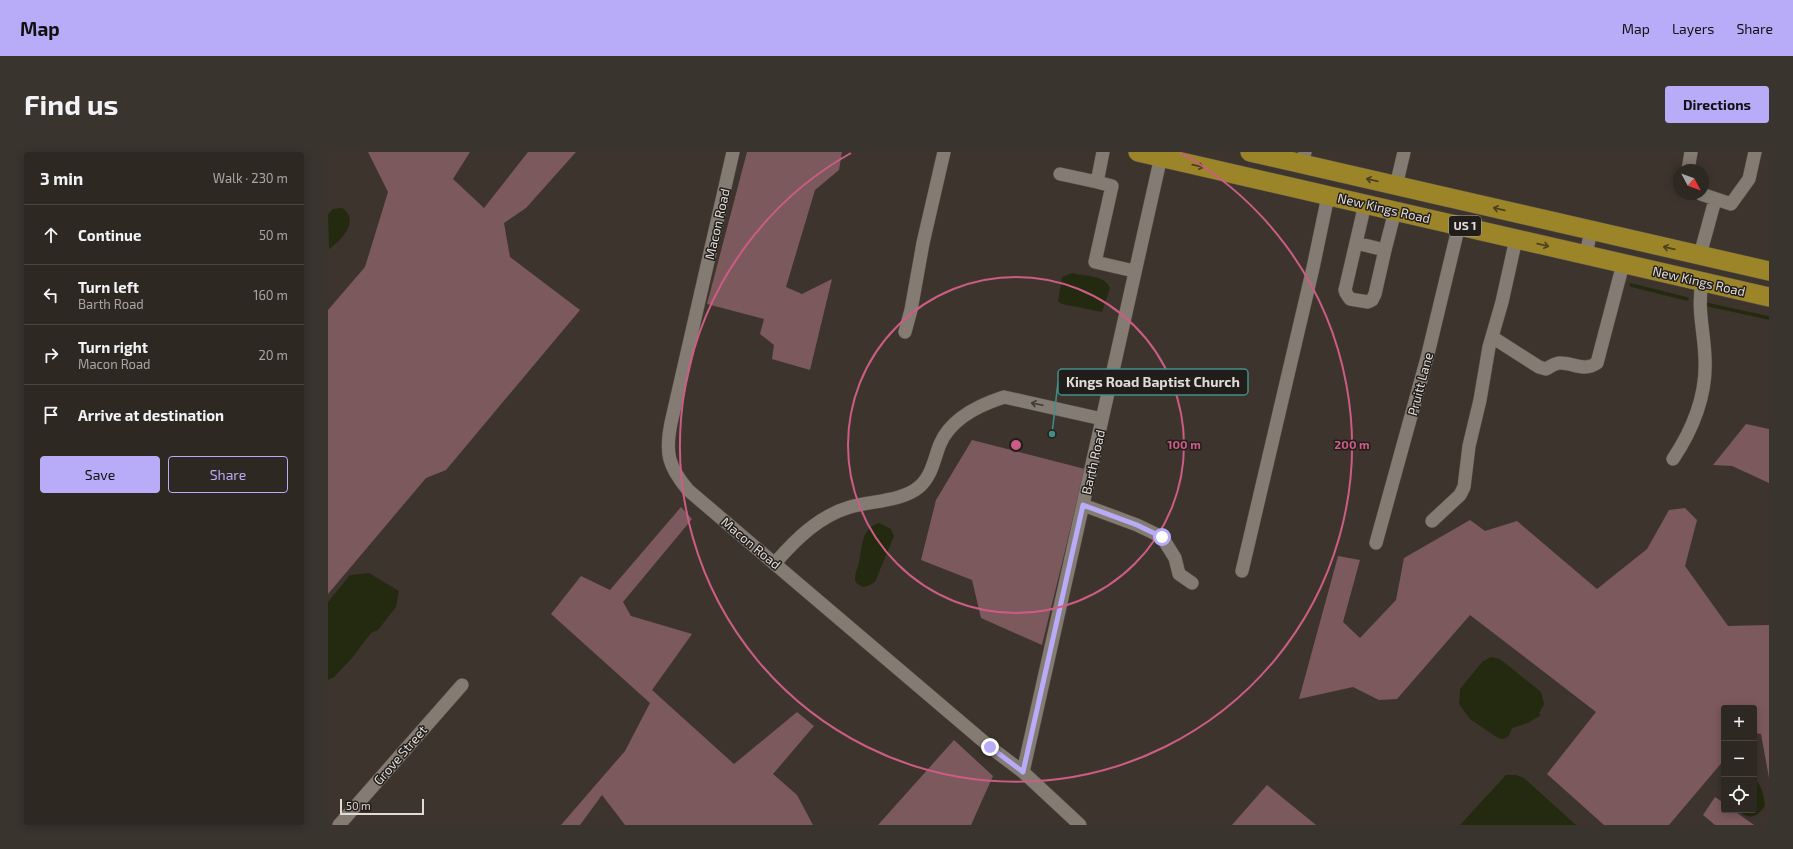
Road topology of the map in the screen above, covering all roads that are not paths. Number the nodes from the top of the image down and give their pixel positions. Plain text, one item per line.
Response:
1 (733, 152) edge
2 (944, 152) edge
3 (1103, 152) edge
4 (1138, 152) edge
5 (1250, 152) edge
6 (1404, 152) edge
7 (1692, 152) edge
8 (1755, 152) edge
9 (1161, 154) edge
10 (1303, 158) edge
11 (1689, 164) edge
12 (1060, 174) dead end
13 (1097, 182) junction
14 (1396, 186) junction
15 (1328, 196) junction
16 (1709, 197) edge
17 (1715, 200) junction
18 (1364, 204) junction
19 (1395, 212) junction
20 (1459, 225) junction
21 (1591, 230) junction
22 (1516, 239) junction
23 (1356, 243) junction
24 (1385, 250) junction
25 (1586, 255) junction
26 (1700, 255) junction
27 (1623, 264) junction
28 (1134, 271) junction
29 (1769, 271) edge
30 (1702, 282) junction
31 (1769, 297) edge
32 (905, 332) dead end
33 (1492, 337) junction
34 (1102, 419) junction
35 (1673, 459) dead end
36 (1083, 505) junction
37 (1432, 520) dead end
38 (1376, 543) dead end
39 (775, 563) junction
40 (1242, 571) dead end
41 (1192, 583) dead end
42 (462, 685) dead end
43 (1023, 772) junction
44 (339, 825) edge
45 (1080, 825) edge

1 - 39 street, Macon Road
2 - 32 street
3 - 13 street
4 - 9 highway, New Kings Road / US 1
5 - 10 highway, New Kings Road / US 1
6 - 14 street
7 - 11 street
8 - 17 street
9 -> 15 highway, New Kings Road / US 1
9 - 28 street, Barth Road
14 -> 10 highway, New Kings Road / US 1
12 - 13 street
13 - 28 street
21 -> 14 highway, New Kings Road / US 1
15 - 18 highway, New Kings Road / US 1
15 - 40 street
16 - 17 street
17 - 26 street
18 - 19 highway, New Kings Road / US 1
18 - 23 street
19 - 20 highway, New Kings Road / US 1
19 - 24 street
20 - 22 highway, New Kings Road / US 1
20 - 38 street, Pruitt Lane
21 - 25 street
26 -> 21 highway, New Kings Road / US 1
22 -> 25 highway, New Kings Road / US 1
22 - 33 street
23 - 24 street
23 - 24 street
25 - 27 highway, New Kings Road / US 1
26 - 29 highway, New Kings Road / US 1
27 - 30 highway, New Kings Road / US 1
27 - 33 street
28 - 34 street, Barth Road
30 - 31 highway, New Kings Road / US 1
30 - 35 street
33 - 37 street
34 - 36 street, Barth Road
34 -> 39 street
36 - 41 street
36 - 43 street, Barth Road
39 - 43 street, Macon Road
42 - 44 street, Grove Street
43 - 45 street, Macon Road

